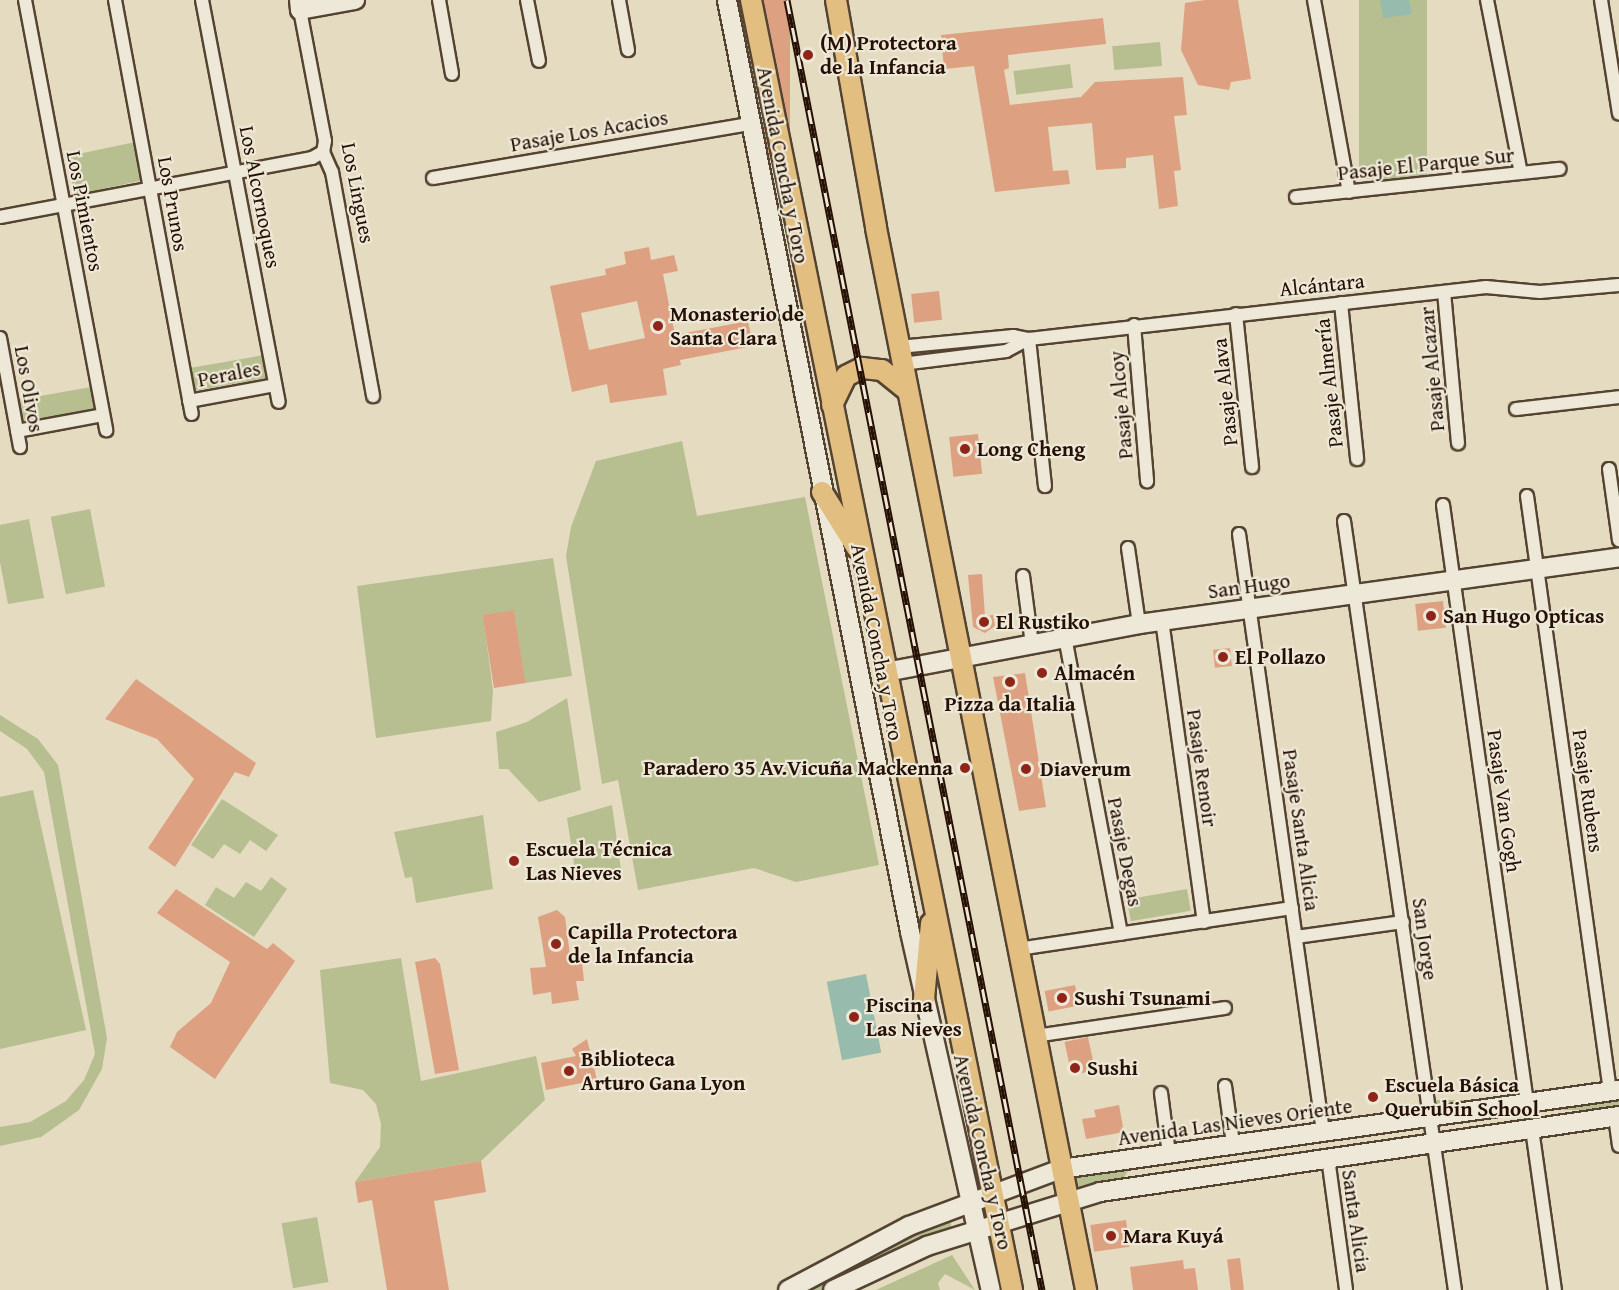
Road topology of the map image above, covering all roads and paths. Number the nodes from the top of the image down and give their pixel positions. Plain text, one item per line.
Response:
1 (25, 0) edge
2 (115, 0) edge
3 (202, 0) edge
4 (355, 0) edge
5 (439, 0) edge
6 (527, 0) edge
7 (619, 0) edge
8 (727, 0) edge
9 (751, 0) edge
10 (836, 0) edge
11 (1314, 0) edge
12 (1487, 0) edge
13 (1601, 0) edge
14 (300, 5) edge
15 (628, 50) dead end
16 (1614, 52) edge
17 (539, 62) dead end
18 (452, 74) dead end
19 (1619, 114) edge
20 (750, 124) junction
21 (322, 152) junction
22 (1560, 169) dead end
23 (235, 173) junction
24 (1521, 173) junction
25 (433, 178) dead end
26 (150, 189) junction
27 (1349, 192) junction
28 (1296, 198) dead end
29 (64, 205) junction
30 (0, 218) edge
31 (1619, 285) edge
32 (1444, 292) junction
33 (1341, 303) junction
34 (1236, 314) junction
35 (1134, 325) junction
36 (0, 338) edge
37 (1029, 339) junction
38 (901, 356) junction
39 (275, 385) junction
40 (908, 391) junction
41 (373, 396) dead end
42 (1619, 397) edge
43 (189, 401) junction
44 (279, 402) dead end
45 (832, 405) junction
46 (1516, 409) dead end
47 (192, 414) dead end
48 (104, 415) junction
49 (106, 430) dead end
50 (17, 431) junction
51 (1458, 443) dead end
52 (20, 447) dead end
53 (1357, 459) dead end
54 (1252, 467) dead end
55 (1609, 469) dead end
56 (1147, 481) dead end
57 (1045, 486) dead end
58 (822, 492) junction
59 (1527, 496) dead end
60 (1443, 506) dead end
61 (1344, 521) dead end
62 (1239, 534) dead end
63 (1619, 540) edge
64 (1128, 548) dead end
65 (1619, 557) edge
66 (864, 559) junction
67 (1537, 568) junction
68 (1023, 576) dead end
69 (1454, 580) junction
70 (1356, 593) junction
71 (1250, 608) junction
72 (1162, 620) junction
73 (1139, 624) junction
74 (1065, 637) junction
75 (1032, 644) junction
76 (961, 658) junction
77 (886, 672) junction
78 (933, 900) junction
79 (1292, 908) junction
80 (1204, 921) junction
81 (1403, 922) junction
82 (1121, 934) junction
83 (1296, 937) junction
84 (1018, 949) junction
85 (924, 999) junction
86 (1225, 1008) dead end
87 (1035, 1036) junction
88 (1225, 1086) dead end
89 (1615, 1090) edge
90 (1161, 1093) dead end
91 (1527, 1103) junction
92 (1430, 1117) junction
93 (1617, 1117) edge
94 (1532, 1129) junction
95 (1323, 1132) junction
96 (1434, 1143) junction
97 (1233, 1144) junction
98 (1619, 1146) edge
99 (1177, 1152) junction
100 (1328, 1158) junction
101 (1061, 1169) junction
102 (1188, 1178) junction
103 (992, 1192) junction
104 (968, 1201) junction
105 (1068, 1203) junction
106 (999, 1226) junction
107 (977, 1232) junction
108 (788, 1290) edge
109 (833, 1290) edge
110 (991, 1290) edge
111 (1012, 1290) edge
112 (1086, 1290) edge
113 (1346, 1290) edge
114 (1455, 1290) edge
115 (1555, 1290) edge

1 - 29 street, Los Pimientos
2 - 26 street, Los Prunos
3 - 23 street, Los Alcornoques
4 - 14 street
5 - 18 street
6 - 17 street
7 - 15 street
8 - 20 street, Avenida Concha y Toro
9 - 45 main road, Avenida Concha y Toro
10 - 38 main road
11 - 27 street
12 - 24 street
13 - 16 street
14 - 21 street, Los Lingues
16 - 19 street
20 - 25 street, Pasaje Los Acacios
20 - 58 street, Avenida Concha y Toro
21 - 23 street
21 - 41 street, Los Lingues
22 - 24 street, Pasaje El Parque Sur
23 - 26 street
23 - 39 street, Los Alcornoques
24 - 27 street, Pasaje El Parque Sur
26 - 29 street
26 - 43 street, Los Prunos
27 - 28 street, Pasaje El Parque Sur
29 - 30 street
29 - 48 street, Los Pimientos
31 - 32 street, Alcántara
32 - 33 street, Alcántara
32 - 51 street, Pasaje Alcazar
33 - 34 street, Alcántara
33 - 53 street, Pasaje Almería
34 - 35 street, Alcántara
34 - 54 street, Pasaje Alava
35 - 37 street, Alcántara
35 - 56 street, Pasaje Alcoy
36 - 50 street, Los Olivos
37 - 38 street, Alcántara
37 - 57 street
38 - 40 main road
39 - 43 street, Perales
39 - 44 street, Los Alcornoques
40 - 45 main road
40 - 76 main road
42 - 46 street
43 - 47 street, Los Prunos
45 - 66 main road, Avenida Concha y Toro
48 - 49 street, Los Pimientos
48 - 50 street
50 - 52 street, Los Olivos
55 - 63 street
58 - 66 main road
58 - 85 street, Avenida Concha y Toro
59 - 67 street, Pasaje Rubens
60 - 69 street, Pasaje Van Gogh
61 - 70 street, San Jorge
62 - 71 street, Pasaje Santa Alicia
64 - 73 street
65 - 67 street, San Hugo
66 - 77 main road, Avenida Concha y Toro
67 - 69 street, San Hugo
67 - 89 street, Pasaje Rubens
68 - 75 street
69 - 70 street, San Hugo
69 - 91 street, Pasaje Van Gogh
70 - 71 street, San Hugo
70 - 81 street, San Jorge
71 - 72 street, San Hugo
71 - 79 street, Pasaje Santa Alicia
72 - 73 street, San Hugo
72 - 80 street, Pasaje Renoir
73 - 74 street, San Hugo
74 - 75 street, San Hugo
74 - 82 street, Pasaje Degas
75 - 76 street, San Hugo
76 - 77 street, San Hugo
76 - 84 main road
77 - 78 main road, Avenida Concha y Toro
78 - 85 main road
78 - 103 main road, Avenida Concha y Toro
79 - 80 street
79 - 83 street, Pasaje Santa Alicia
80 - 82 street
81 - 83 street
81 - 92 street, San Jorge
82 - 84 street
83 - 95 street, Pasaje Santa Alicia
84 - 87 main road
85 - 104 street, Avenida Concha y Toro
86 - 87 street
87 - 101 main road
88 - 97 street
89 - 91 street, Avenida Las Nieves Oriente
90 - 99 street
91 - 92 street, Avenida Las Nieves Oriente
92 - 95 street, Avenida Las Nieves Oriente
92 - 96 street, San Jorge
93 - 94 street
93 - 98 street
94 - 96 street
94 - 115 street
95 - 97 street, Avenida Las Nieves Oriente
96 - 100 street
96 - 114 street, San Jorge
97 - 99 street, Avenida Las Nieves Oriente
99 - 101 street, Avenida Las Nieves Oriente
99 - 102 street
100 - 102 street
100 - 113 street, Santa Alicia
101 - 103 street, Avenida Las Nieves Oriente
101 - 105 main road
102 - 105 street
103 - 104 street, Avenida Las Nieves Oriente
103 - 106 main road, Avenida Concha y Toro
104 - 107 street, Avenida Concha y Toro
104 - 108 street, Avenida Las Nieves Oriente
105 - 106 street
105 - 112 main road
106 - 107 street
106 - 111 main road, Avenida Concha y Toro
107 - 109 street
107 - 110 street, Avenida Concha y Toro

